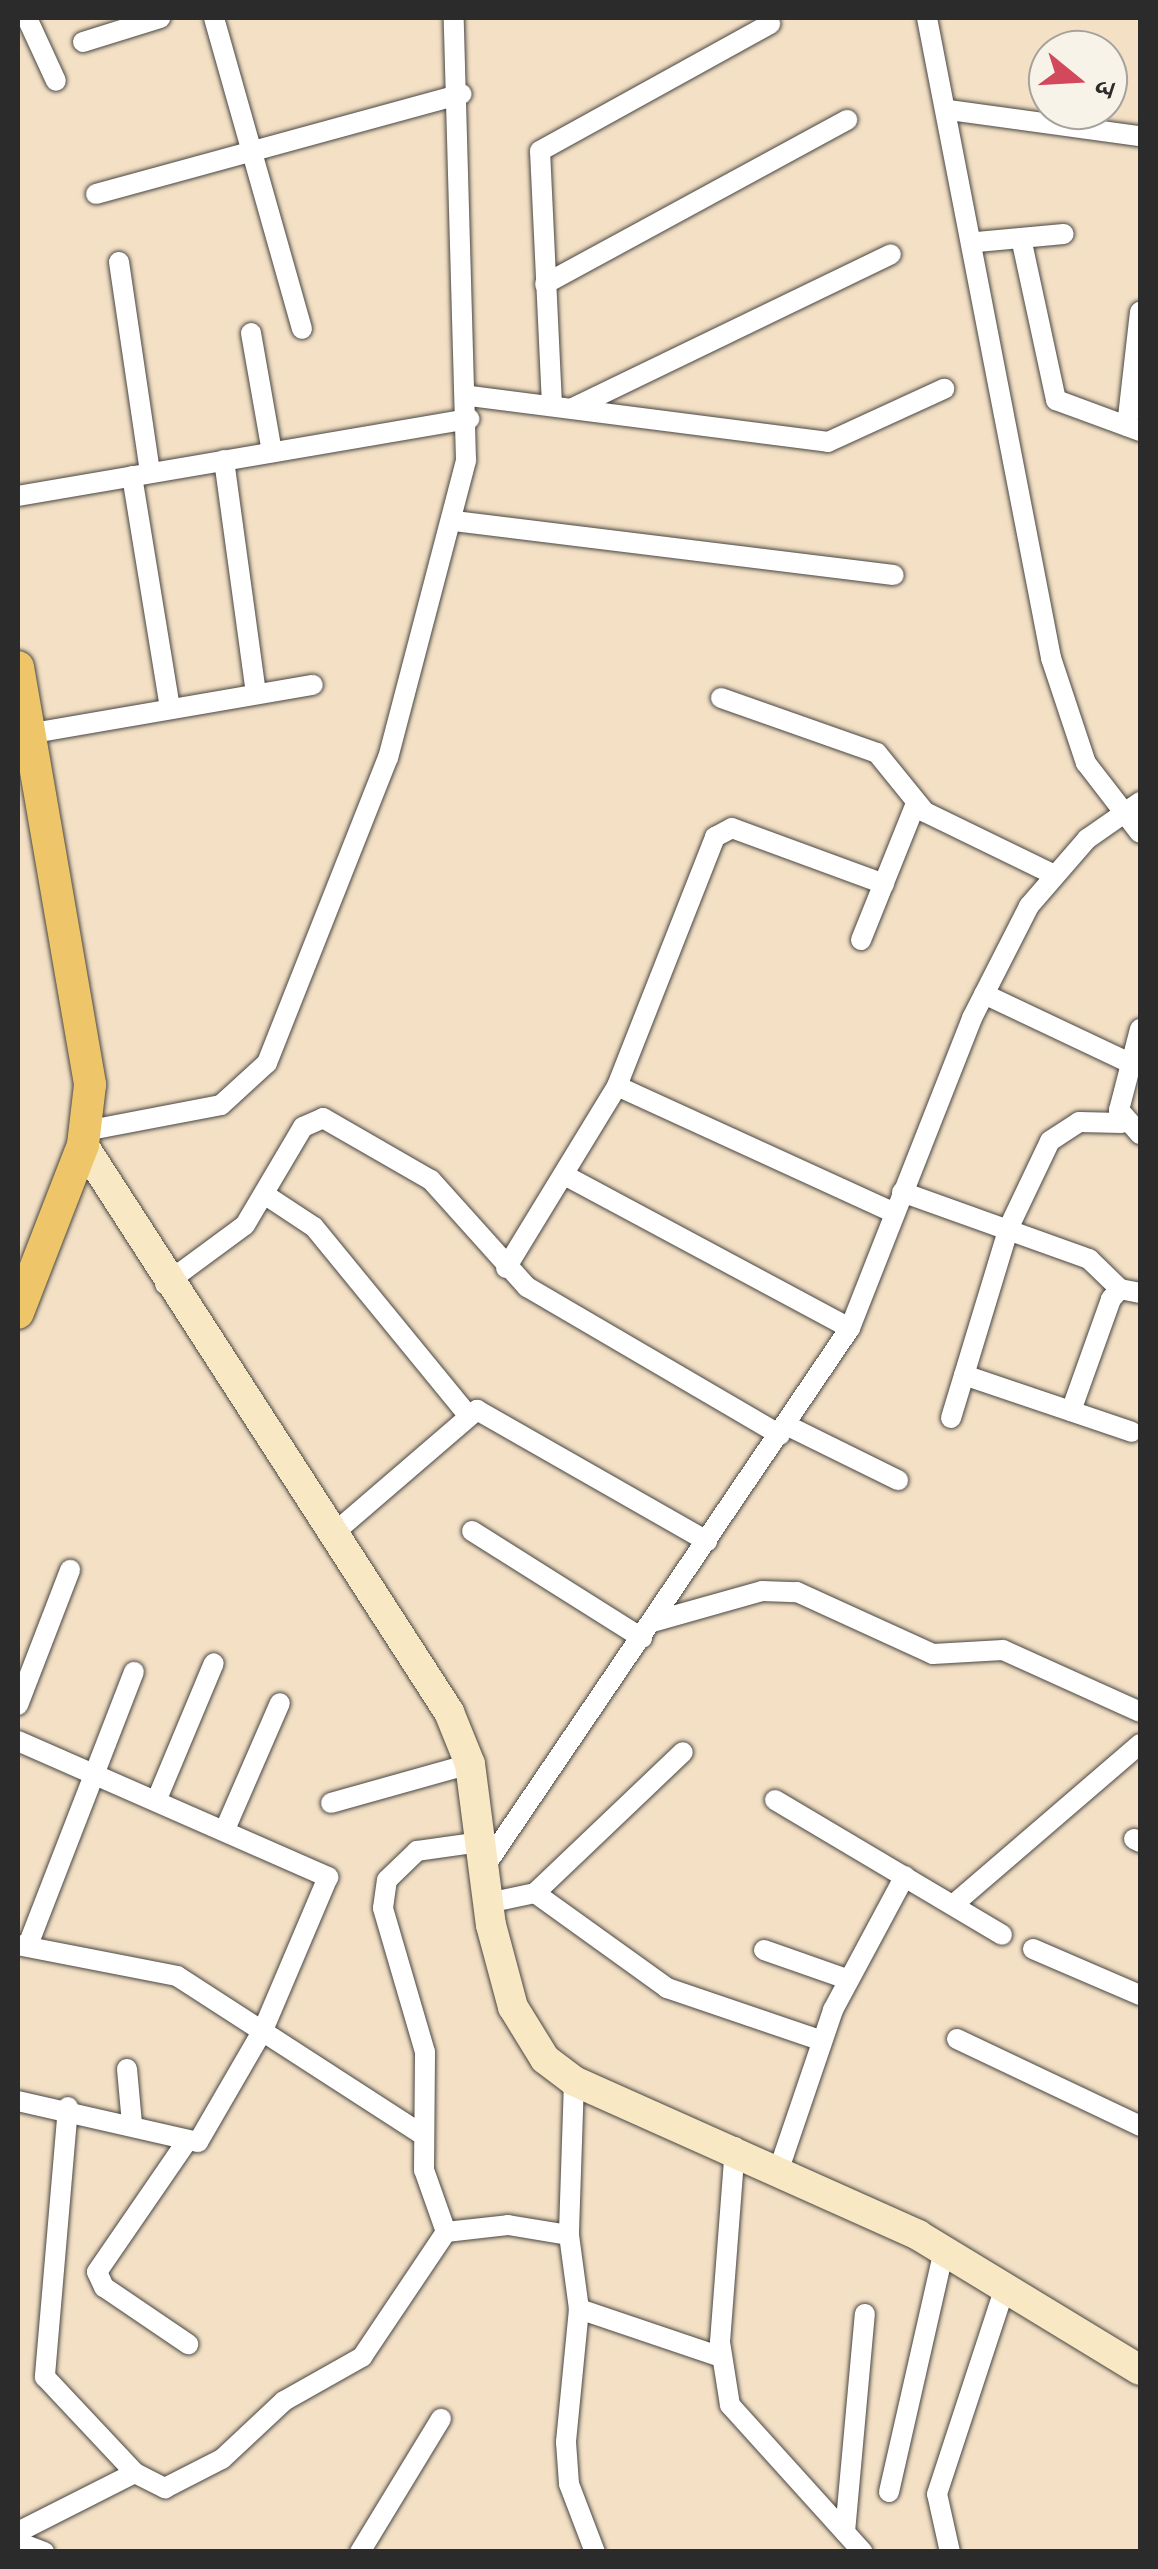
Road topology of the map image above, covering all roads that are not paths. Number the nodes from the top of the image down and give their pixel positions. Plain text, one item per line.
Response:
1 (27, 18) edge
2 (160, 18) edge
3 (214, 18) edge
4 (454, 18) edge
5 (927, 18) edge
6 (770, 24) dead end
7 (83, 42) dead end
8 (56, 82) dead end
9 (462, 94) junction
10 (949, 110) junction
11 (847, 120) dead end
12 (1140, 136) edge
13 (257, 147) junction
14 (96, 194) dead end
15 (1064, 234) dead end
16 (1020, 238) junction
17 (978, 242) junction
18 (891, 254) dead end
19 (119, 262) dead end
20 (545, 284) junction
21 (1140, 312) edge
22 (302, 329) dead end
23 (251, 334) dead end
24 (944, 389) dead end
25 (470, 396) junction
26 (562, 407) junction
27 (469, 420) junction
28 (1134, 428) edge
29 (272, 452) junction
30 (224, 460) junction
31 (141, 474) junction
32 (18, 496) edge
33 (454, 521) junction
34 (894, 576) dead end
35 (18, 667) edge
36 (314, 685) dead end
37 (256, 694) junction
38 (720, 698) dead end
39 (170, 708) junction
40 (28, 734) junction
41 (915, 806) junction
42 (1134, 806) edge
43 (1140, 833) edge
44 (1056, 875) junction
45 (884, 884) junction
46 (861, 940) dead end
47 (984, 994) junction
48 (1140, 1028) edge
49 (1128, 1062) junction
50 (617, 1086) junction
51 (1131, 1129) edge
52 (84, 1138) junction
53 (568, 1178) junction
54 (902, 1192) junction
55 (267, 1196) junction
56 (894, 1213) junction
57 (1009, 1226) junction
58 (506, 1268) junction
59 (165, 1284) junction
60 (1130, 1291) edge
61 (18, 1313) edge
62 (850, 1328) junction
63 (964, 1375) junction
64 (1071, 1411) junction
65 (468, 1415) junction
66 (951, 1418) dead end
67 (783, 1430) junction
68 (1132, 1432) dead end
69 (898, 1480) dead end
70 (472, 1531) dead end
71 (334, 1533) junction
72 (707, 1541) junction
73 (70, 1570) dead end
74 (647, 1630) junction
75 (214, 1663) dead end
76 (134, 1672) dead end
77 (280, 1703) dead end
78 (18, 1704) edge
79 (1140, 1712) edge
80 (18, 1741) edge
81 (1140, 1744) edge
82 (683, 1752) dead end
83 (470, 1764) junction
84 (92, 1772) junction
85 (157, 1799) junction
86 (775, 1800) dead end
87 (332, 1803) dead end
88 (226, 1828) junction
89 (482, 1855) junction
90 (906, 1876) junction
91 (536, 1892) junction
92 (488, 1903) junction
93 (954, 1904) junction
94 (1002, 1935) dead end
95 (23, 1945) edge
96 (1033, 1949) dead end
97 (764, 1950) dead end
98 (847, 1979) junction
99 (1140, 1996) edge
100 (263, 2030) junction
101 (957, 2039) dead end
102 (820, 2040) junction
103 (128, 2069) dead end
104 (574, 2081) junction
105 (18, 2100) edge
106 (68, 2107) junction
107 (132, 2124) junction
108 (1140, 2126) edge
109 (424, 2136) junction
110 (187, 2141) junction
111 (735, 2147) junction
112 (780, 2166) junction
113 (446, 2232) junction
114 (570, 2235) junction
115 (944, 2250) junction
116 (1006, 2287) junction
117 (579, 2309) junction
118 (866, 2314) dead end
119 (188, 2344) dead end
120 (721, 2357) junction
121 (1140, 2370) edge
122 (441, 2420) dead end
123 (134, 2473) junction
124 (890, 2492) dead end
125 (18, 2532) edge
126 (845, 2532) junction
127 (18, 2542) edge
128 (44, 2552) edge
129 (360, 2552) edge
130 (595, 2552) edge
131 (863, 2552) edge
132 (950, 2552) edge

1 - 8 street
2 - 7 street
3 - 13 street
4 - 9 street
5 - 10 street
6 - 20 street
9 - 13 street
9 - 25 street
10 - 12 street
10 - 17 street
11 - 20 street
13 - 14 street
13 - 22 street
15 - 16 street
16 - 17 street
16 - 28 street
17 - 42 street
18 - 26 street
19 - 31 street
20 - 26 street
21 - 28 street
23 - 29 street
24 - 26 street
25 - 26 street
25 - 27 street
27 - 29 street
27 - 33 street
29 - 30 street
30 - 31 street
30 - 37 street
31 - 32 street
31 - 39 street
33 - 34 street
33 - 52 street
35 - 40 main road
36 - 37 street
37 - 39 street
38 - 41 street
39 - 40 street
40 - 52 main road
41 - 44 street
41 - 45 street
42 - 43 street
42 - 44 street
44 - 47 street
45 - 46 street
45 - 50 street
47 - 49 street
47 - 54 street
48 - 49 street
49 - 51 street
50 - 53 street
50 - 56 street
51 - 57 street
52 - 59 main road
52 - 61 main road
53 - 58 street
53 - 62 street
54 - 56 street
54 - 57 street
55 - 58 street
55 - 59 street
55 - 65 street
56 - 62 street
57 - 60 street
57 - 63 street
58 - 67 street
59 - 71 main road
60 - 64 street
62 - 67 street
63 - 64 street
63 - 66 street
64 - 68 street
65 - 71 street
65 - 72 street
67 - 69 street
67 - 72 street
70 - 74 street
71 - 83 main road
72 - 74 street
73 - 78 street
74 - 79 street
74 - 89 street
75 - 85 street
76 - 84 street
77 - 88 street
80 - 84 street
81 - 93 street
82 - 91 street
83 - 87 street
83 - 89 main road
84 - 85 street
84 - 95 street
85 - 88 street
86 - 90 street
88 - 100 street
89 - 92 main road
89 - 109 street
90 - 93 street
90 - 98 street
91 - 92 street
91 - 102 street
92 - 104 main road
93 - 94 street
95 - 100 street
96 - 99 street
97 - 98 street
98 - 102 street
100 - 109 street
100 - 110 street
101 - 108 street
102 - 112 street
103 - 107 street
104 - 111 main road
104 - 114 street
105 - 106 street
106 - 107 street
106 - 123 street
107 - 110 street
109 - 113 street
110 - 119 street
111 - 112 main road
111 - 120 street
112 - 115 main road
113 - 114 street
113 - 123 street
114 - 117 street
115 - 116 main road
115 - 124 street
116 - 121 main road
116 - 132 street
117 - 120 street
117 - 130 street
118 - 126 street
120 - 126 street
122 - 129 street
123 - 125 street
126 - 131 street
127 - 128 street

